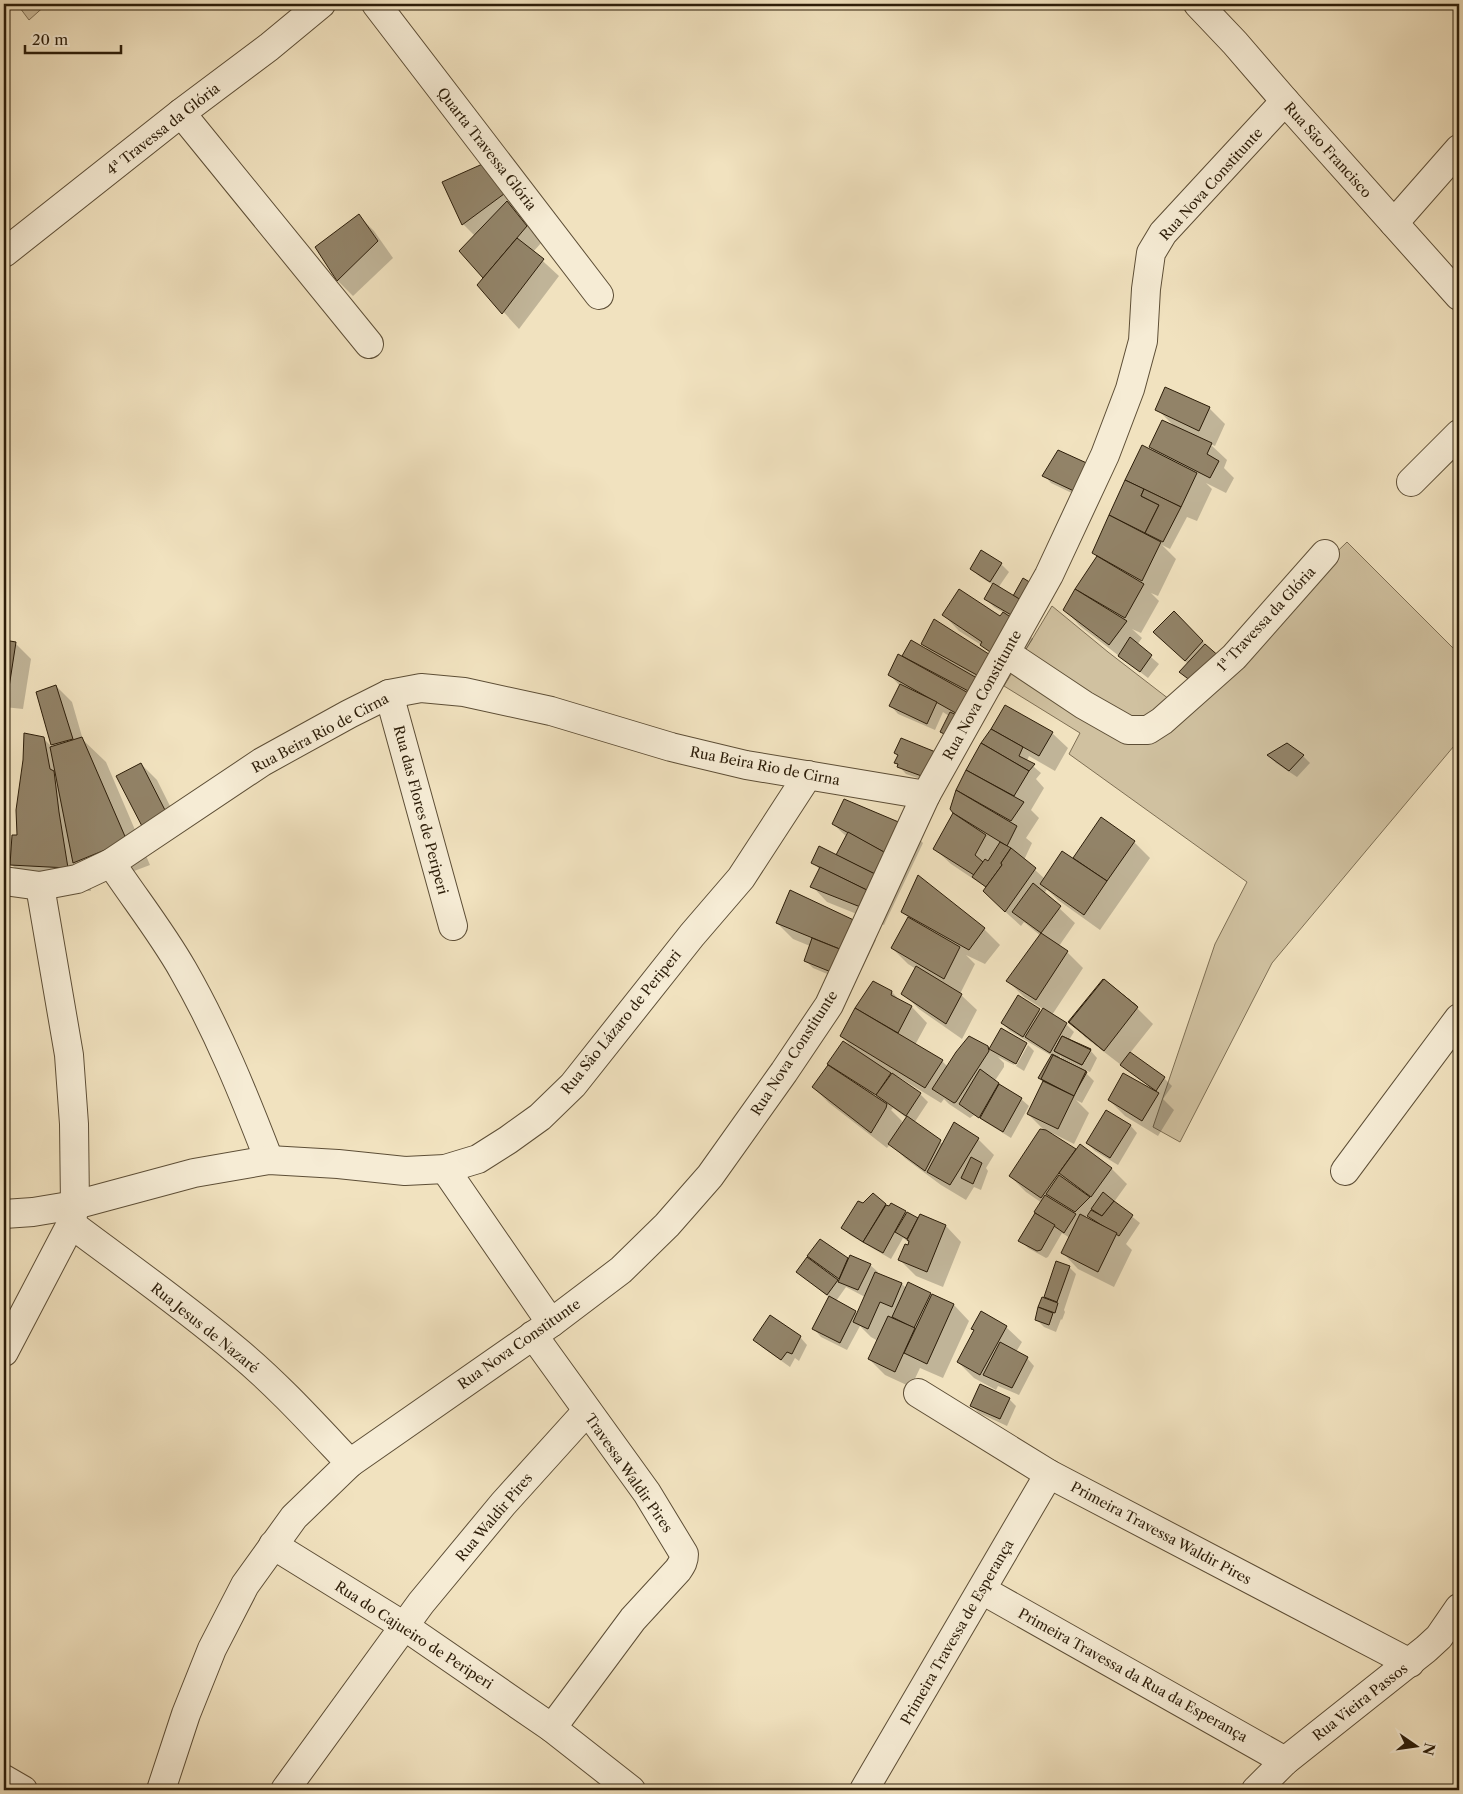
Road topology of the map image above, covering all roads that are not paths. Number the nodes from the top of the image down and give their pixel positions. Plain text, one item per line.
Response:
1 (321, 4) edge
2 (376, 4) edge
3 (1198, 4) edge
4 (1285, 101) junction
5 (181, 113) junction
6 (1459, 149) edge
7 (1394, 223) junction
8 (4, 253) edge
9 (599, 295) dead end
10 (1459, 296) edge
11 (370, 344) dead end
12 (1459, 434) edge
13 (1411, 482) dead end
14 (1325, 554) dead end
15 (1006, 653) junction
16 (389, 694) junction
17 (808, 775) junction
18 (926, 795) junction
19 (111, 863) junction
20 (4, 881) edge
21 (40, 886) junction
22 (453, 926) dead end
23 (1459, 1018) edge
24 (269, 1160) junction
25 (445, 1169) junction
26 (1345, 1171) dead end
27 (4, 1214) edge
28 (73, 1214) junction
29 (542, 1329) junction
30 (4, 1352) edge
31 (918, 1393) dead end
32 (587, 1411) junction
33 (350, 1463) junction
34 (1049, 1474) junction
35 (273, 1546) junction
36 (982, 1590) junction
37 (1459, 1608) edge
38 (404, 1626) junction
39 (1410, 1663) junction
40 (552, 1728) junction
41 (1285, 1761) junction
42 (4, 1779) edge
43 (23, 1790) edge
44 (160, 1790) edge
45 (285, 1790) edge
46 (631, 1790) edge
47 (864, 1790) edge
48 (1256, 1790) edge

1 - 5 street, 4ª Travessa da Glória
2 - 9 street, Quarta Travessa Glória
3 - 4 street, Rua São Francisco
4 - 7 street, Rua São Francisco
4 - 15 street, Rua Nova Constitunte
5 - 8 street, 4ª Travessa da Glória
5 - 11 street
6 - 7 street
7 - 10 street, Rua São Francisco
12 - 13 street
14 - 15 street, 1ª Travessa da Glória
15 - 18 street, Rua Nova Constitunte
16 - 17 street, Rua Beira Rio de Cirna
16 - 19 street, Rua Beira Rio de Cirna
16 - 22 street, Rua das Flores de Periperi
17 - 18 street, Rua Beira Rio de Cirna
17 - 25 street, Rua Sâo Lázaro de Periperi
18 - 29 street, Rua Nova Constitunte
19 - 21 street, Rua Beira Rio de Cirna
19 - 24 street
20 - 21 street, Rua Beira Rio de Cirna
21 - 28 street
23 - 26 street
24 - 25 street, Rua Sâo Lázaro de Periperi
24 - 28 street, Rua Sâo Lázaro de Periperi
25 - 29 street, Travessa Waldir Pires
27 - 28 street, Rua Sâo Lázaro de Periperi
28 - 30 street
28 - 33 street, Rua Jesus de Nazaré
29 - 32 street, Travessa Waldir Pires
29 - 33 street, Rua Nova Constitunte
31 - 34 street, Primeira Travessa Waldir Pires
32 - 38 street, Rua Waldir Pires
32 - 40 street, Travessa Waldir Pires
33 - 35 street, Rua Nova Constitunte
34 - 36 street, Primeira Travessa de Esperança
34 - 39 street, Primeira Travessa Waldir Pires
35 - 38 street, Rua do Cajueiro de Periperi
35 - 44 street, Rua Nova Constitunte
36 - 41 street, Primeira Travessa da Rua da Esperança
36 - 47 street, Primeira Travessa de Esperança
37 - 39 street, Rua Vieira Passos
38 - 40 street, Rua do Cajueiro de Periperi
38 - 45 street, Rua Waldir Pires
39 - 41 street, Rua Vieira Passos
40 - 46 street, Rua do Cajueiro de Periperi
41 - 48 street, Rua Vieira Passos
42 - 43 street

